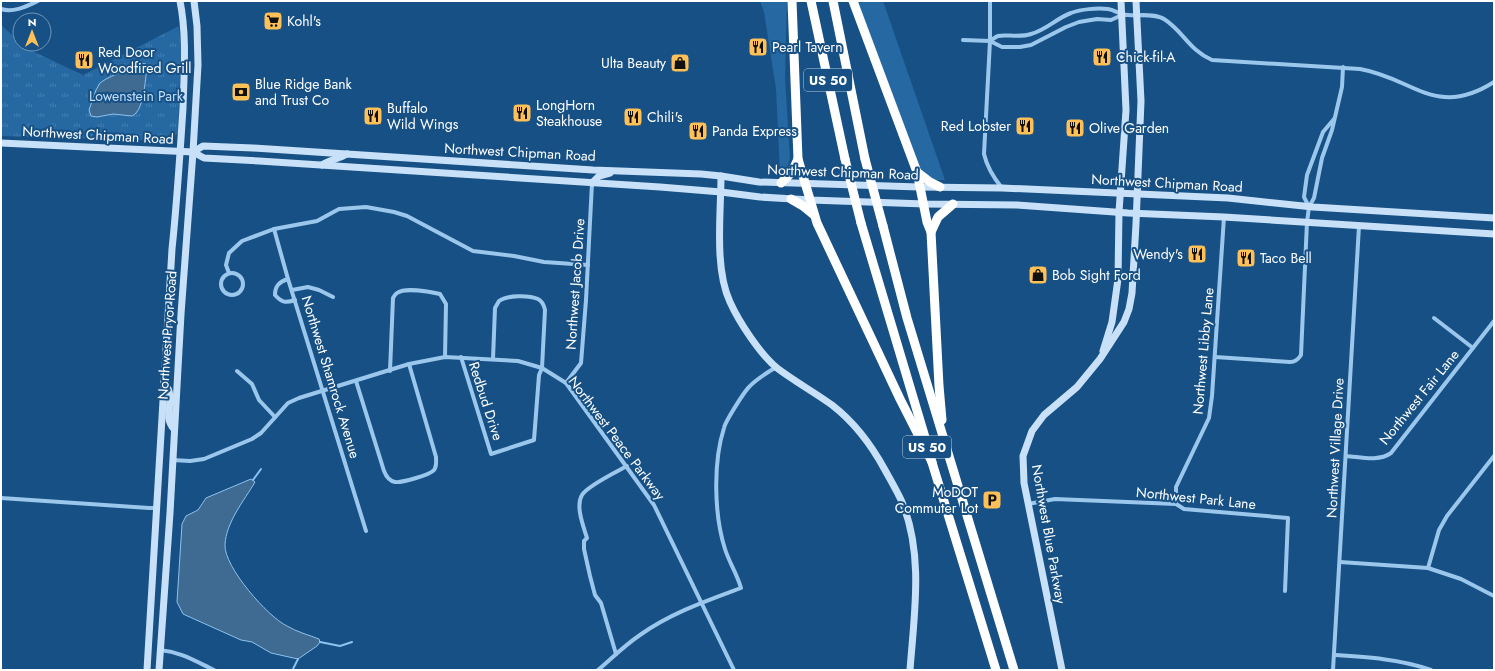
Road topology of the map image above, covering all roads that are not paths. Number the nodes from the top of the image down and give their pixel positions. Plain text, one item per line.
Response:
1 (38, 1) edge
2 (180, 1) edge
3 (194, 1) edge
4 (792, 1) edge
5 (811, 1) edge
6 (833, 1) edge
7 (853, 1) edge
8 (990, 1) edge
9 (1121, 1) edge
10 (1136, 1) edge
11 (1, 9) edge
12 (1122, 15) junction
13 (1137, 16) junction
14 (963, 40) dead end
15 (990, 41) junction
16 (1343, 68) junction
17 (1494, 82) edge
18 (1334, 118) junction
19 (1, 143) edge
20 (180, 152) junction
21 (193, 152) junction
22 (348, 154) junction
23 (798, 159) junction
24 (322, 165) junction
25 (616, 171) junction
26 (917, 172) junction
27 (721, 176) junction
28 (592, 183) junction
29 (781, 183) junction
30 (805, 183) junction
31 (920, 187) junction
32 (940, 188) junction
33 (1002, 188) junction
34 (721, 192) junction
35 (1120, 194) junction
36 (1138, 194) junction
37 (791, 199) junction
38 (810, 200) junction
39 (924, 204) junction
40 (953, 204) junction
41 (1309, 207) junction
42 (1119, 212) junction
43 (1137, 213) junction
44 (815, 216) junction
45 (1224, 217) junction
46 (1494, 218) edge
47 (1307, 222) junction
48 (1359, 226) junction
49 (274, 229) junction
50 (931, 232) junction
51 (1494, 234) edge
52 (588, 265) junction
53 (229, 273) junction
54 (288, 279) junction
55 (292, 290) junction
56 (333, 297) dead end
57 (295, 300) junction
58 (1434, 318) dead end
59 (1494, 321) edge
60 (1473, 348) junction
61 (445, 357) junction
62 (461, 357) junction
63 (1215, 357) junction
64 (493, 359) junction
65 (1100, 359) junction
66 (409, 364) junction
67 (776, 367) junction
68 (542, 368) junction
69 (237, 370) dead end
70 (390, 371) junction
71 (356, 381) junction
72 (164, 382) junction
73 (566, 383) junction
74 (323, 391) junction
75 (275, 417) junction
76 (174, 429) junction
77 (944, 440) junction
78 (1346, 456) junction
79 (1494, 456) edge
80 (172, 460) junction
81 (932, 462) junction
82 (627, 466) junction
83 (1, 498) edge
84 (1028, 504) junction
85 (1176, 504) junction
86 (156, 508) junction
87 (366, 531) dead end
88 (1340, 562) junction
89 (1428, 568) junction
90 (1285, 591) dead end
91 (1494, 596) edge
92 (701, 602) junction
93 (160, 650) junction
94 (616, 654) junction
95 (1334, 655) junction
96 (147, 670) edge
97 (159, 670) edge
98 (214, 670) edge
99 (598, 670) edge
100 (734, 670) edge
101 (910, 670) edge
102 (996, 670) edge
103 (1014, 670) edge
104 (1062, 670) edge
105 (1333, 670) edge
106 (1431, 670) edge

1 - 11 street
2 - 20 main road, Northwest Pryor Road
3 - 21 main road, Northwest Pryor Road
4 - 23 highway
5 - 81 highway, US 50, bridge
6 - 77 highway, US 50, bridge
7 - 26 highway
8 - 15 street
9 - 12 main road, Northwest Blue Parkway
10 - 13 main road, Northwest Blue Parkway
12 - 13 street
12 - 15 street
12 - 15 street
12 - 35 main road, Northwest Blue Parkway
13 - 16 street
13 - 36 main road, Northwest Blue Parkway
14 - 15 street
15 - 33 street
16 - 17 street
16 - 18 street
18 - 41 street
18 - 41 street
19 - 20 main road, Northwest Chipman Road
20 - 21 main road, Northwest Chipman Road
20 - 72 main road, Northwest Pryor Road
21 - 22 main road, Northwest Chipman Road
21 - 24 main road, Northwest Chipman Road
21 - 76 main road, Northwest Pryor Road
22 - 24 main road
22 - 25 main road, Northwest Chipman Road
23 - 29 highway
23 - 30 highway
24 - 28 main road, Northwest Chipman Road
25 - 27 main road, Northwest Chipman Road
25 - 28 main road
26 - 31 highway
26 - 32 highway
27 - 29 main road, Northwest Chipman Road
27 - 34 main road
28 - 34 main road, Northwest Chipman Road
28 - 52 street, Northwest Jacob Drive
29 - 30 main road, Northwest Chipman Road
30 - 31 main road, Northwest Chipman Road
30 - 38 highway
31 - 32 main road, Northwest Chipman Road
31 - 39 highway
32 - 33 main road, Northwest Chipman Road
33 - 35 main road, Northwest Chipman Road
34 - 37 main road, Northwest Chipman Road
34 - 67 main road
35 - 36 main road, Northwest Chipman Road
35 - 42 main road, Northwest Blue Parkway
36 - 41 main road, Northwest Chipman Road
36 - 43 main road, Northwest Blue Parkway
37 - 38 main road, Northwest Chipman Road
37 - 44 highway
38 - 39 main road, Northwest Chipman Road
38 - 44 highway
39 - 40 main road, Northwest Chipman Road
39 - 50 highway
40 - 42 main road, Northwest Chipman Road
40 - 50 highway
41 - 46 main road, Northwest Chipman Road
41 - 47 street
42 - 43 main road, Northwest Chipman Road
42 - 65 main road, Northwest Blue Parkway
43 - 45 main road, Northwest Chipman Road
43 - 65 main road, Northwest Blue Parkway
44 - 81 highway
45 - 47 main road, Northwest Chipman Road
45 - 63 street, Northwest Libby Lane
47 - 48 main road, Northwest Chipman Road
47 - 63 street
48 - 51 main road, Northwest Chipman Road
48 - 78 street, Northwest Village Drive
49 - 52 street
49 - 53 street
49 - 54 street, Northwest Shamrock Avenue
50 - 77 highway
52 - 73 street, Northwest Jacob Drive
53 - 53 street
54 - 55 street, Northwest Shamrock Avenue
54 - 57 street
55 - 56 street
55 - 57 street, Northwest Shamrock Avenue
57 - 74 street, Northwest Shamrock Avenue
58 - 60 street
59 - 60 street, Northwest Fair Lane
60 - 78 street, Northwest Fair Lane
61 - 62 street, Northwest Peace Parkway
61 - 66 street, Northwest Peace Parkway
61 - 70 street
62 - 64 street, Northwest Peace Parkway
62 - 68 street, Redbud Drive
63 - 85 street, Northwest Libby Lane
64 - 68 street, Northwest Peace Parkway
64 - 68 street
65 - 84 main road, Northwest Blue Parkway
66 - 70 street, Northwest Peace Parkway
66 - 71 street
67 - 92 street
67 - 101 main road
68 - 73 street, Northwest Peace Parkway
69 - 75 street
70 - 71 street, Northwest Peace Parkway
71 - 74 street, Northwest Peace Parkway
72 - 76 main road
72 - 86 main road, Northwest Pryor Road
73 - 82 street, Northwest Peace Parkway
74 - 75 street, Northwest Peace Parkway
74 - 87 street, Northwest Shamrock Avenue
75 - 80 street, Northwest Peace Parkway
76 - 80 main road, Northwest Pryor Road
77 - 103 highway, US 50
78 - 88 street, Northwest Village Drive
79 - 89 street
80 - 93 main road, Northwest Pryor Road
81 - 102 highway, US 50
82 - 92 street, Northwest Peace Parkway
82 - 94 street
83 - 86 street
84 - 85 street, Northwest Park Lane
84 - 104 main road, Northwest Blue Parkway
85 - 90 street, Northwest Park Lane
86 - 96 main road, Northwest Pryor Road
88 - 89 street
88 - 95 street, Northwest Village Drive
89 - 91 street
92 - 94 street
92 - 100 street, Northwest Peace Parkway
93 - 97 main road, Northwest Pryor Road
93 - 98 street
94 - 99 street
95 - 105 street, Northwest Village Drive
95 - 106 street

